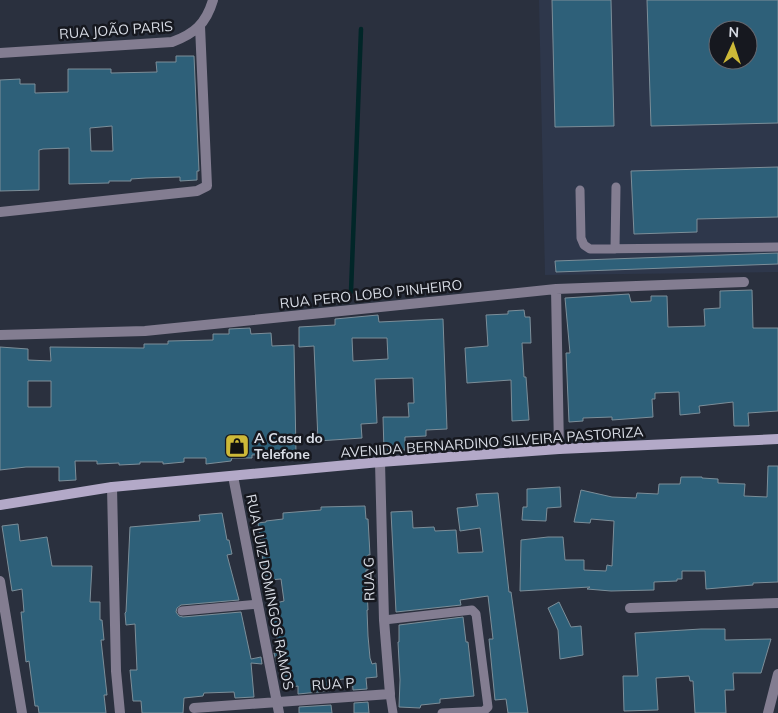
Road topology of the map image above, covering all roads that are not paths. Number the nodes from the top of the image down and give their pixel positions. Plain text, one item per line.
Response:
1 (213, 0) edge
2 (200, 26) junction
3 (0, 53) edge
4 (616, 187) dead end
5 (580, 190) dead end
6 (0, 212) edge
7 (778, 247) edge
8 (615, 249) junction
9 (744, 282) dead end
10 (556, 289) junction
11 (0, 335) edge
12 (778, 439) edge
13 (559, 448) junction
14 (380, 462) junction
15 (232, 476) junction
16 (112, 487) junction
17 (0, 506) edge
18 (0, 582) edge
19 (778, 603) edge
20 (258, 604) junction
21 (630, 608) dead end
22 (182, 611) dead end
23 (384, 620) junction
24 (778, 674) edge
25 (390, 694) junction
26 (278, 702) junction
27 (194, 708) dead end
28 (22, 713) edge
29 (120, 713) edge
30 (279, 713) edge
31 (393, 713) edge
32 (442, 713) edge
33 (768, 713) edge

1 - 2 street, RUA JOÃO PARIS
2 - 3 street, RUA JOÃO PARIS
2 - 6 street
4 - 8 lane
5 - 8 lane
7 - 8 lane
9 - 10 street, RUA PERO LOBO PINHEIRO
10 - 11 street, RUA PERO LOBO PINHEIRO
10 - 13 street
12 - 13 main road, AVENIDA BERNARDINO SILVEIRA PASTORIZA
13 - 14 main road, AVENIDA BERNARDINO SILVEIRA PASTORIZA
14 - 15 main road, AVENIDA BERNARDINO SILVEIRA PASTORIZA
14 - 23 street, RUA G
15 - 16 main road, AVENIDA BERNARDINO SILVEIRA PASTORIZA
15 - 20 street, RUA LUIZ DOMINGOS RAMOS
16 - 17 main road, AVENIDA BERNARDINO SILVEIRA PASTORIZA
16 - 29 street
18 - 28 street
19 - 21 street
20 - 22 lane
20 - 26 street, RUA LUIZ DOMINGOS RAMOS
23 - 25 street, RUA G
23 - 32 lane
24 - 33 street
25 - 26 street, RUA P
25 - 31 lane
26 - 27 street, RUA P
26 - 30 street, RUA LUIZ DOMINGOS RAMOS

